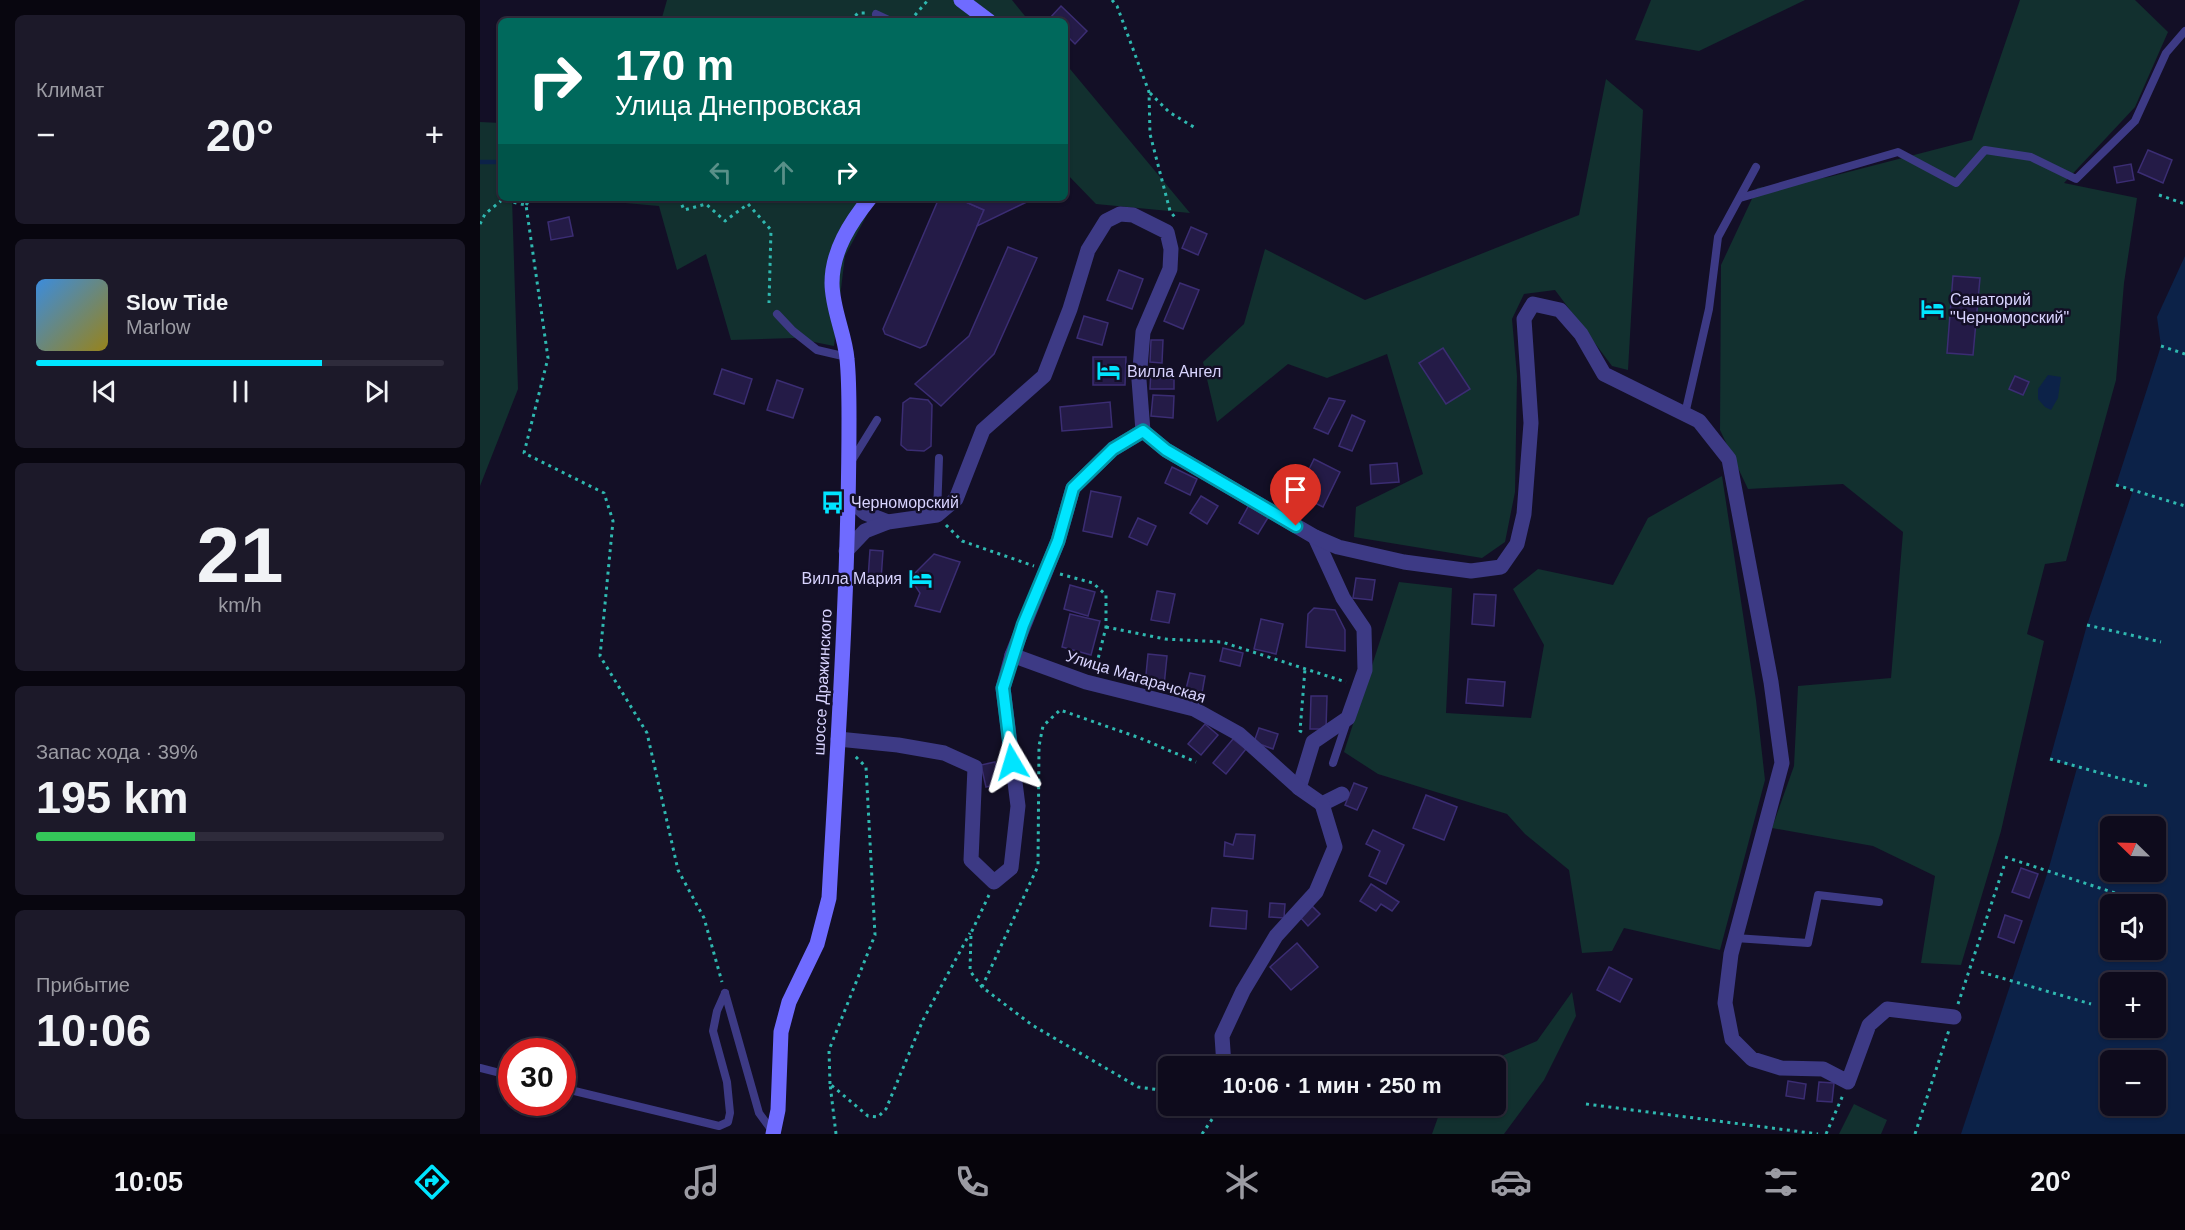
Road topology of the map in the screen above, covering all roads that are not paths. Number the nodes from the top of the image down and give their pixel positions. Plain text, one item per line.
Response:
1 (961, 0) edge
2 (876, 14) road end
3 (885, 18) edge
4 (985, 18) edge
5 (2185, 31) edge
6 (1756, 167) dead end
7 (1740, 198) junction
8 (868, 201) edge
9 (777, 314) dead end
10 (847, 357) junction
11 (1685, 414) junction
12 (877, 420) dead end
13 (1143, 431) junction
14 (939, 458) dead end
15 (848, 466) junction
16 (848, 498) junction
17 (937, 515) junction
18 (888, 522) junction
19 (1315, 537) junction
20 (846, 551) junction
21 (1012, 655) junction
22 (1348, 718) junction
23 (838, 739) junction
24 (1333, 762) dead end
25 (1299, 788) junction
26 (1342, 794) dead end
27 (1322, 804) junction
28 (1879, 902) dead end
29 (1735, 938) junction
30 (1954, 1017) road end
31 (1223, 1056) edge
32 (480, 1068) edge
33 (498, 1072) edge
34 (576, 1091) edge
35 (773, 1133) edge

1 - 4 main road
2 - 3 lane
5 - 7 lane
6 - 7 lane
7 - 11 lane
8 - 10 main road, шоссе Дражинского
9 - 10 lane
10 - 15 main road, шоссе Дражинского
11 - 19 street
11 - 29 street
12 - 15 lane
13 - 17 street
13 - 19 street
13 - 21 street
14 - 17 lane
15 - 16 main road, шоссе Дражинского
16 - 18 street
16 - 20 main road, шоссе Дражинского
17 - 18 street
18 - 20 street
19 - 22 street
20 - 23 main road, шоссе Дражинского
21 - 23 street
21 - 25 street, Улица Магарачская
22 - 24 lane
22 - 25 street
23 - 35 main road, шоссе Дражинского
25 - 27 street, Улица Магарачская
26 - 27 street
27 - 31 street
28 - 29 lane
29 - 30 street
32 - 33 lane
34 - 35 lane

